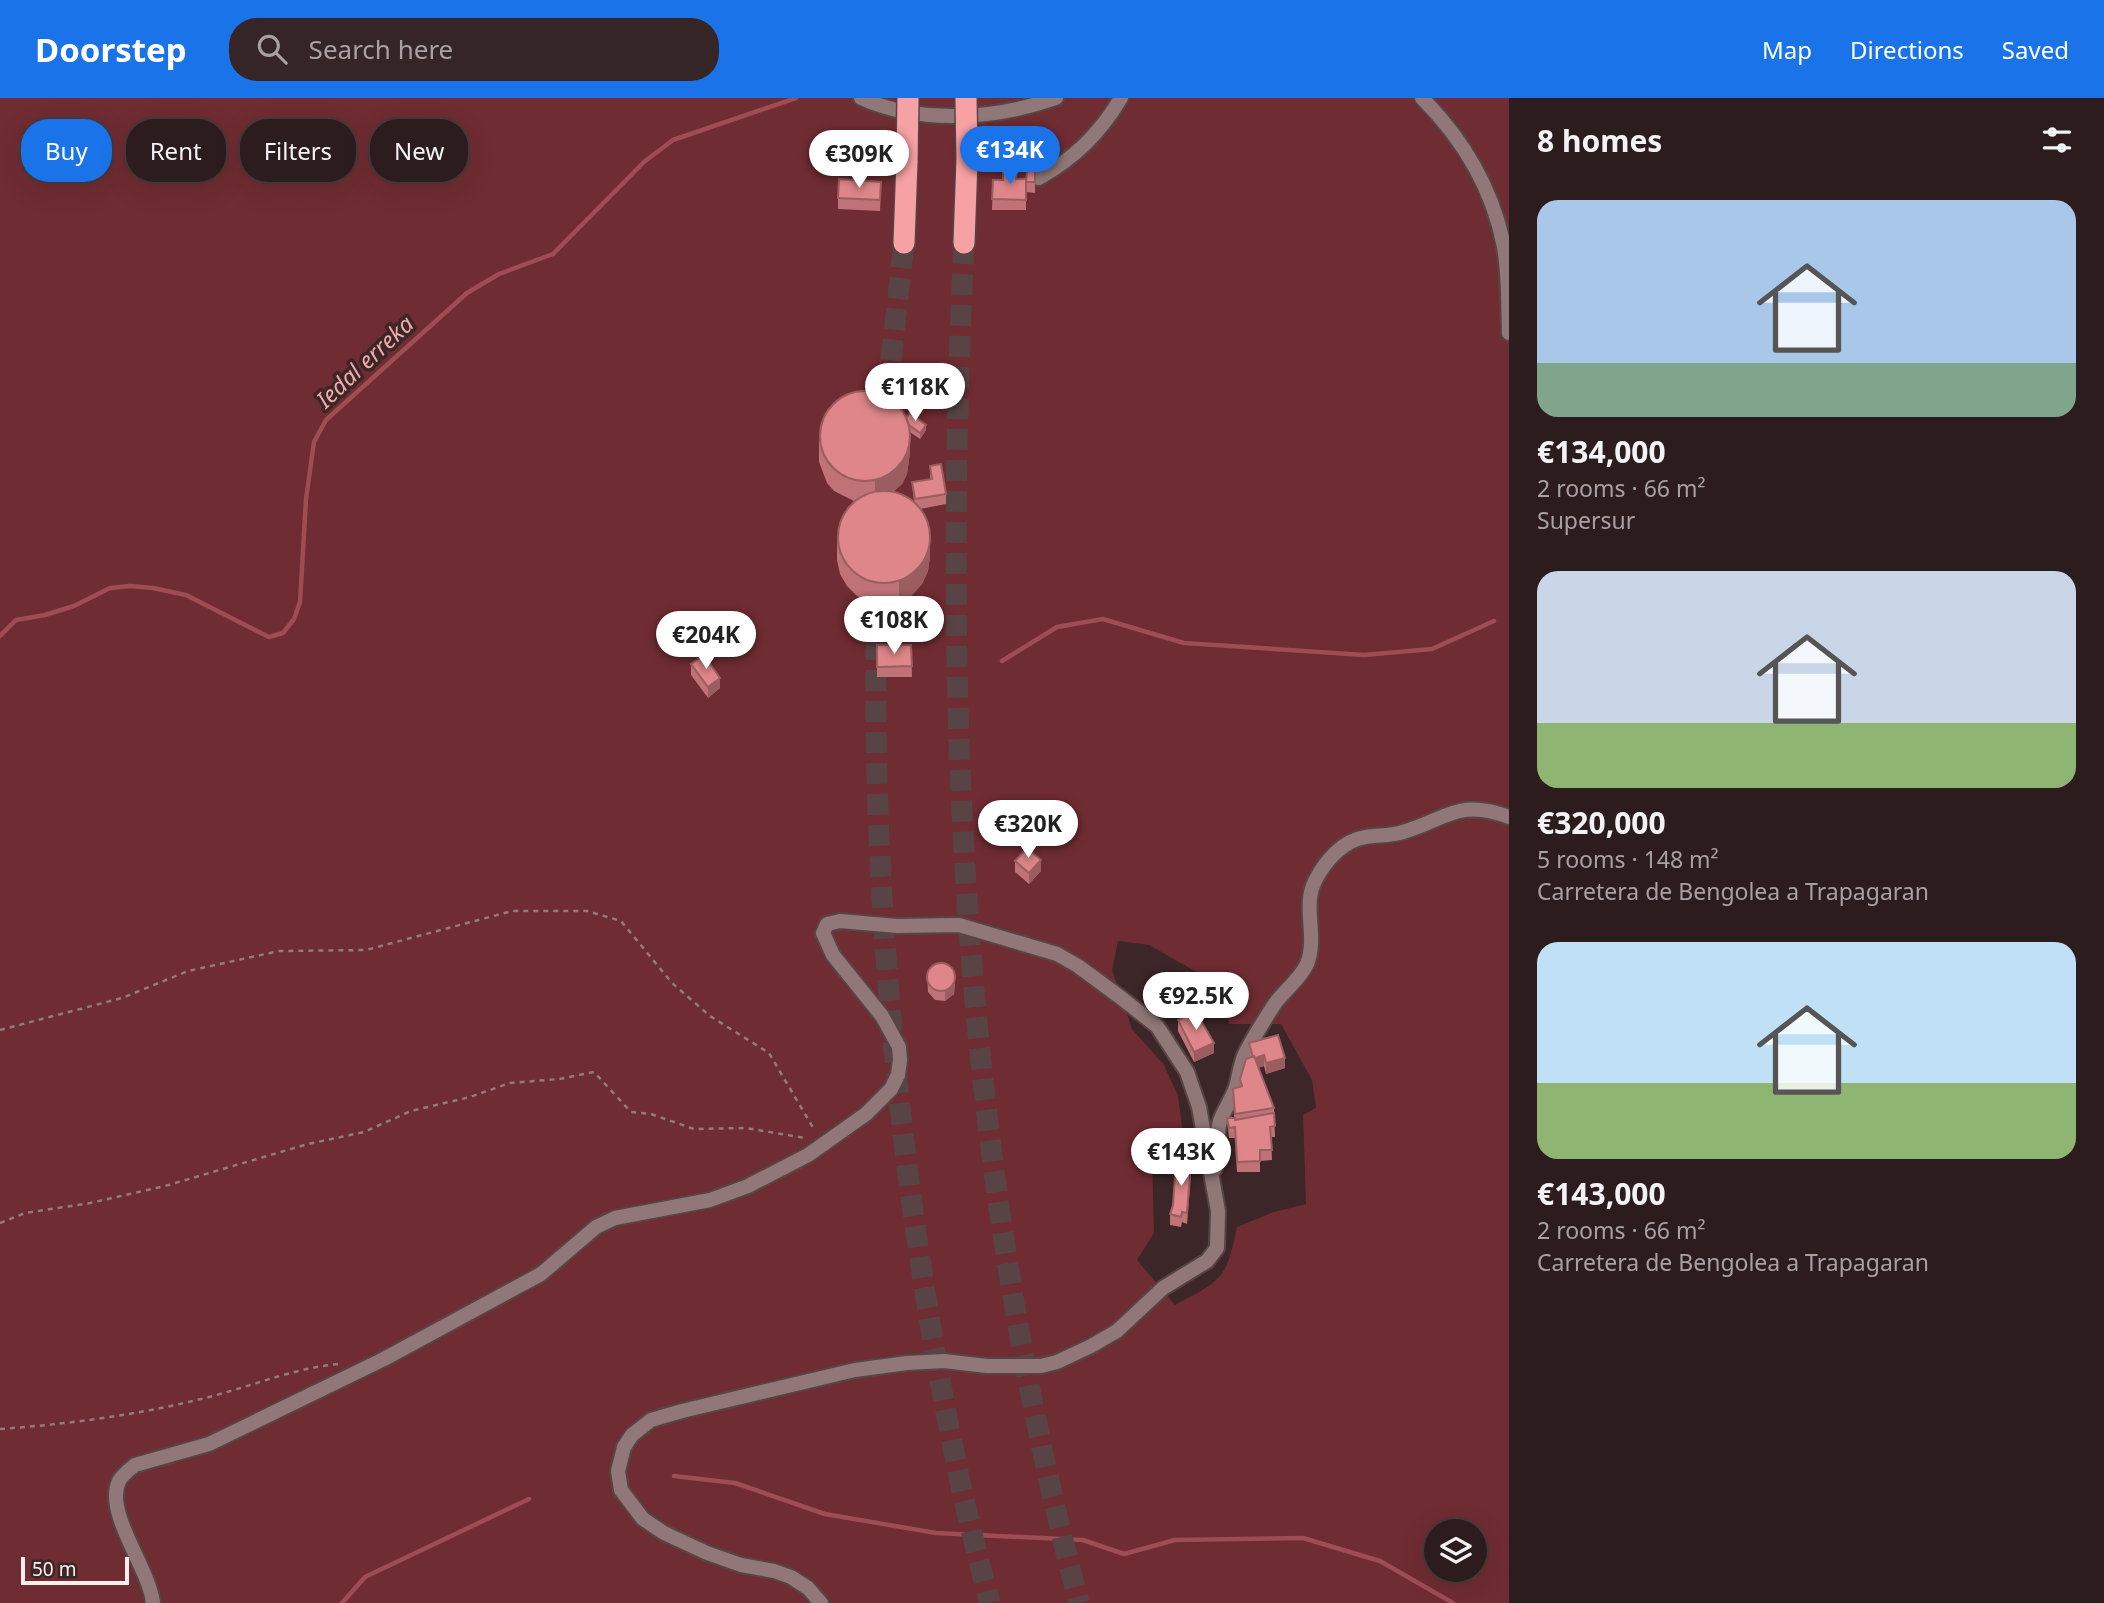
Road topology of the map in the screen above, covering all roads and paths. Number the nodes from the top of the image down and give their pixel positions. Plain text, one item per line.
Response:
1 (861, 98) edge
2 (908, 98) edge
3 (966, 98) edge
4 (1056, 98) edge
5 (1121, 98) edge
6 (1422, 98) edge
7 (1039, 178) dead end
8 (904, 243) tunnel mouth
9 (964, 243) tunnel mouth
10 (1509, 333) edge
11 (1509, 817) edge
12 (0, 1030) edge
13 (822, 1143) junction
14 (1213, 1186) junction
15 (0, 1223) edge
16 (344, 1363) dead end
17 (0, 1429) edge
18 (153, 1603) edge
19 (821, 1603) edge

1 - 4 street
2 - 8 highway, bridge
3 - 9 highway, bridge
5 - 7 street
6 - 10 street
11 - 14 street
12 - 13 path
13 - 14 street
13 - 15 path
13 - 18 street
14 - 19 street
16 - 17 path

